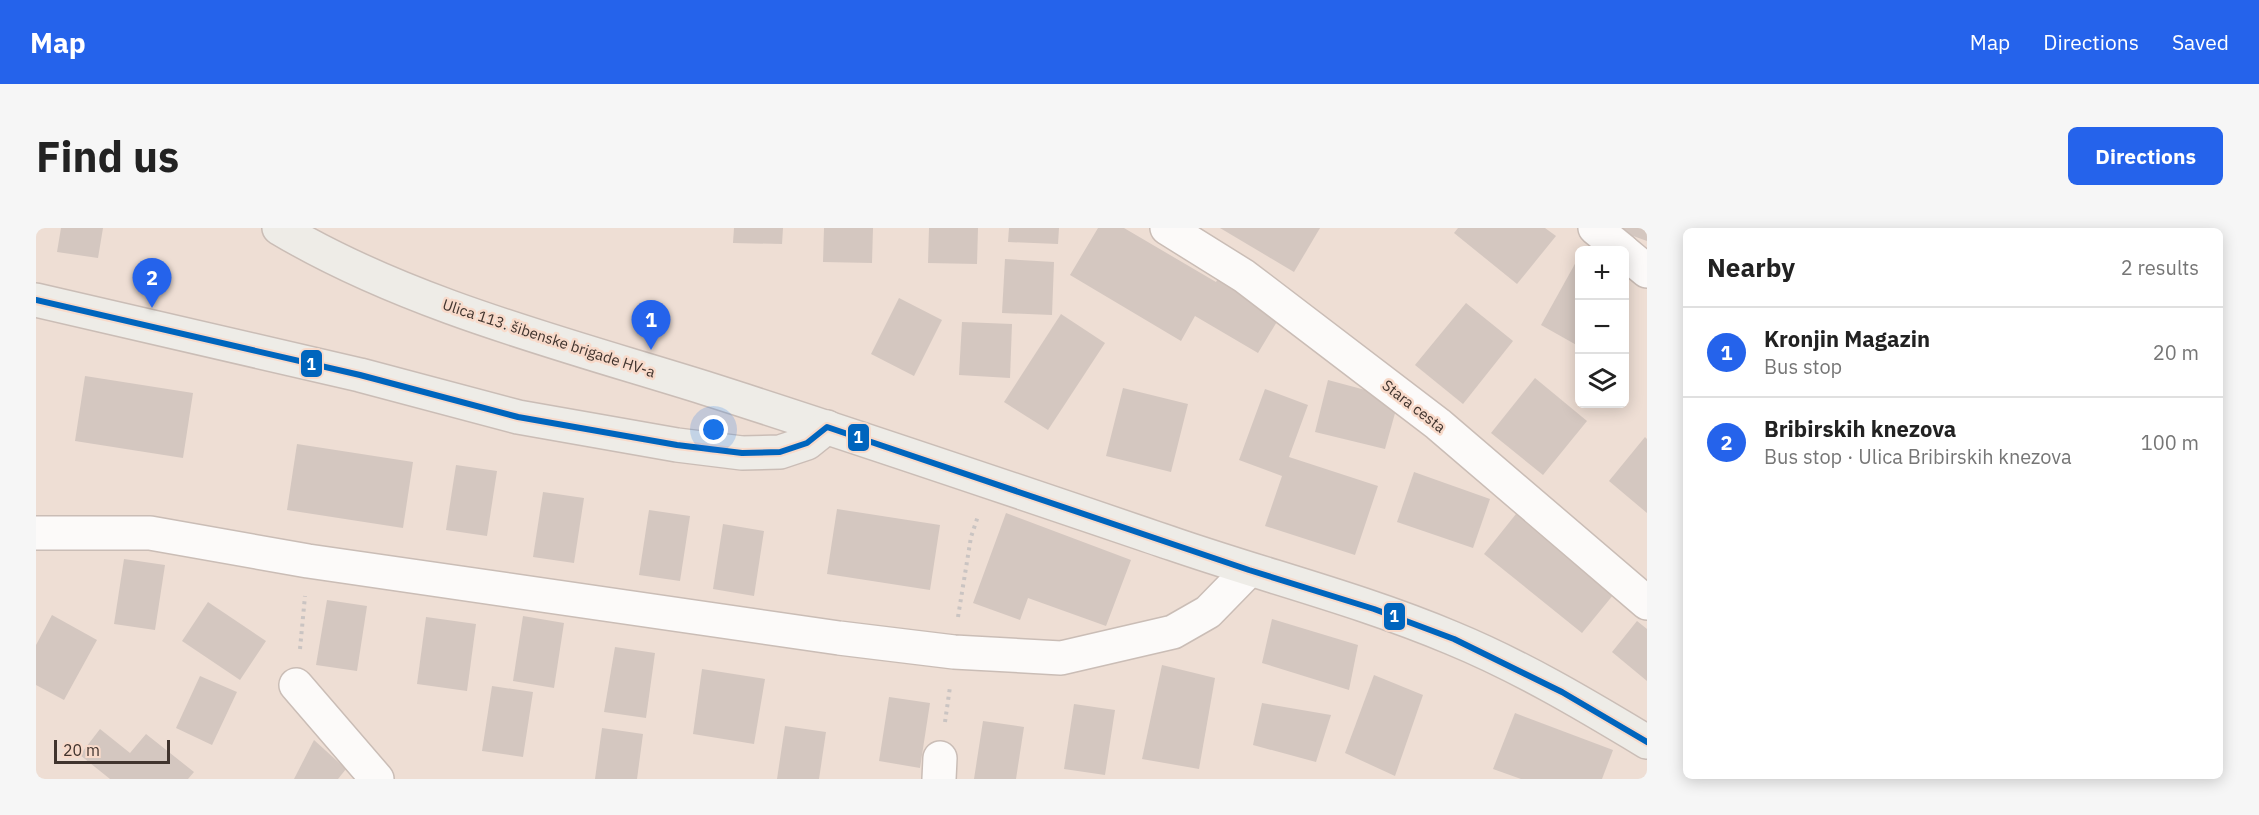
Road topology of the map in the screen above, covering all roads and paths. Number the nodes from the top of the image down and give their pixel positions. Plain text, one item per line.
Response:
1 (279, 228) edge
2 (1167, 228) edge
3 (1595, 228) edge
4 (1617, 246) edge
5 (1629, 256) edge
6 (1647, 271) edge
7 (36, 300) edge
8 (827, 427) junction
9 (36, 533) edge
10 (308, 561) junction
11 (1249, 570) junction
12 (1647, 603) edge
13 (296, 685) joint
14 (1647, 742) edge
15 (377, 779) edge

1 - 8 main road, Ulica 113. šibenske brigade HV-a
2 - 12 street, Stara cesta
3 - 4 street
5 - 6 street
7 - 8 main road
8 - 11 main road, Ulica 113. šibenske brigade HV-a
9 - 10 street
10 - 11 street
10 - 13 path
11 - 14 main road, Ulica 113. šibenske brigade HV-a
13 - 15 street

